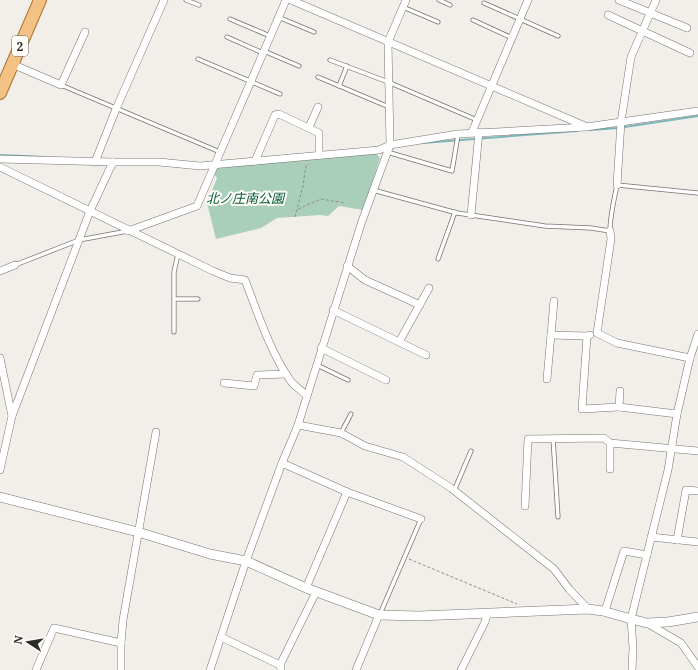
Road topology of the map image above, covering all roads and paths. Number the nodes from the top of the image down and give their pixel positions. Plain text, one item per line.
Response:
1 (40, 0) edge
2 (164, 0) edge
3 (186, 0) edge
4 (286, 0) edge
5 (291, 0) edge
6 (406, 0) edge
7 (439, 0) edge
8 (528, 0) edge
9 (619, 0) edge
10 (656, 0) edge
11 (484, 3) dead end
12 (199, 5) dead end
13 (450, 5) dead end
14 (403, 7) junction
15 (650, 13) junction
16 (608, 16) dead end
17 (278, 17) junction
18 (230, 19) dead end
19 (473, 20) dead end
20 (520, 20) junction
21 (438, 22) dead end
22 (687, 28) dead end
23 (642, 30) junction
24 (85, 32) dead end
25 (314, 32) dead end
26 (270, 36) junction
27 (558, 36) dead end
28 (227, 37) dead end
29 (512, 38) junction
30 (388, 42) junction
31 (263, 52) junction
32 (690, 53) dead end
33 (198, 60) dead end
34 (330, 60) dead end
35 (12, 64) junction
36 (300, 66) dead end
37 (347, 66) junction
38 (318, 77) dead end
39 (251, 82) junction
40 (388, 82) junction
41 (61, 85) junction
42 (339, 86) junction
43 (491, 86) junction
44 (0, 93) edge
45 (280, 94) dead end
46 (318, 107) dead end
47 (389, 107) junction
48 (116, 109) junction
49 (698, 111) edge
50 (477, 120) junction
51 (621, 122) junction
52 (309, 127) junction
53 (586, 127) junction
54 (475, 132) junction
55 (458, 134) junction
56 (388, 148) junction
57 (220, 152) junction
58 (319, 155) junction
59 (0, 159) edge
60 (95, 162) junction
61 (114, 162) junction
62 (255, 162) junction
63 (215, 164) junction
64 (0, 167) edge
65 (617, 185) junction
66 (373, 190) junction
67 (698, 193) edge
68 (345, 203) dead end
69 (297, 209) junction
70 (90, 211) junction
71 (455, 212) junction
72 (471, 215) junction
73 (295, 217) dead end
74 (128, 231) junction
75 (610, 231) junction
76 (79, 240) junction
77 (178, 254) junction
78 (438, 258) dead end
79 (15, 264) joint
80 (347, 266) junction
81 (0, 271) edge
82 (429, 288) dead end
83 (174, 298) junction
84 (198, 299) dead end
85 (554, 301) dead end
86 (420, 305) junction
87 (334, 310) junction
88 (174, 332) dead end
89 (597, 333) junction
90 (698, 334) edge
91 (551, 335) junction
92 (587, 336) junction
93 (399, 342) junction
94 (321, 348) junction
95 (426, 355) dead end
96 (0, 358) edge
97 (690, 358) junction
98 (316, 364) junction
99 (286, 374) junction
100 (547, 379) dead end
101 (348, 380) dead end
102 (386, 380) dead end
103 (224, 384) dead end
104 (620, 391) dead end
105 (306, 395) junction
106 (619, 408) junction
107 (351, 414) dead end
108 (677, 414) junction
109 (12, 416) junction
110 (298, 425) junction
111 (156, 432) dead end
112 (341, 433) junction
113 (553, 438) junction
114 (610, 443) junction
115 (672, 449) junction
116 (471, 451) dead end
117 (698, 451) edge
118 (282, 463) junction
119 (610, 469) dead end
120 (0, 470) edge
121 (454, 491) junction
122 (698, 491) edge
123 (347, 492) junction
124 (0, 497) edge
125 (525, 506) dead end
126 (558, 517) dead end
127 (421, 520) joint
128 (138, 532) junction
129 (651, 537) junction
130 (677, 540) junction
131 (698, 542) edge
132 (647, 555) junction
133 (405, 557) junction
134 (246, 561) junction
135 (306, 588) junction
136 (316, 592) junction
137 (523, 606) dead end
138 (588, 610) junction
139 (605, 611) junction
140 (379, 615) junction
141 (487, 615) junction
142 (698, 617) edge
143 (630, 619) junction
144 (647, 623) junction
145 (221, 637) junction
146 (121, 643) junction
147 (281, 667) edge
148 (698, 667) edge
149 (36, 670) edge
150 (121, 670) edge
151 (210, 670) edge
152 (356, 670) edge
153 (461, 670) edge
154 (632, 670) edge

1 - 35 main road, 2
2 - 48 street
3 - 12 lane
4 - 17 street
5 - 30 street
6 - 14 street
7 - 13 lane
8 - 20 street
9 - 15 street
10 - 15 street
11 - 20 lane
14 - 21 lane
14 - 30 street
15 - 22 street
15 - 23 street
16 - 23 street
17 - 25 lane
17 - 26 street
18 - 26 lane
19 - 29 lane
20 - 27 lane
20 - 29 street
23 - 32 street
23 - 51 street
24 - 41 street
26 - 31 street
28 - 31 lane
29 - 43 street
30 - 40 street
30 - 43 street
31 - 36 lane
31 - 39 street
33 - 39 lane
34 - 37 lane
35 - 41 street
35 - 44 main road, 2
37 - 40 lane
37 - 42 lane
38 - 42 lane
39 - 45 lane
39 - 57 street
40 - 47 street
40 - 50 lane
41 - 48 lane
42 - 47 lane
43 - 50 street
43 - 53 street
46 - 52 street
47 - 56 street
48 - 57 lane
48 - 60 street
49 - 51 street
50 - 54 street
51 - 53 street
51 - 65 street
52 - 58 street
52 - 62 street
53 - 54 street
54 - 55 street
54 - 72 street
55 - 56 street
55 - 56 lane
56 - 58 street
56 - 66 street
57 - 63 street
58 - 62 street
58 - 69 path
59 - 60 street
60 - 61 street
61 - 63 street
61 - 70 street
62 - 63 street
63 - 74 street
64 - 70 street
65 - 67 lane
65 - 75 lane
66 - 71 lane
66 - 80 street
68 - 69 path
69 - 73 path
70 - 74 street
70 - 76 street
71 - 72 lane
71 - 78 lane
72 - 75 lane
74 - 76 lane
74 - 77 street
75 - 89 street
76 - 79 lane
76 - 109 street
77 - 83 lane
77 - 99 street
79 - 81 street
80 - 86 street
80 - 87 street
82 - 86 street
83 - 84 lane
83 - 88 lane
85 - 91 street
86 - 93 street
87 - 93 street
87 - 94 street
89 - 92 street
89 - 97 street
90 - 97 street
91 - 92 street
91 - 100 street
92 - 106 street
93 - 95 street
94 - 98 street
94 - 102 street
96 - 109 street
97 - 108 street
98 - 101 lane
98 - 105 street
99 - 103 street
99 - 105 street
104 - 106 street
105 - 110 street
106 - 108 street
107 - 112 lane
108 - 115 street
109 - 120 street
110 - 112 street
110 - 118 street
111 - 128 street
112 - 121 street
113 - 114 street
113 - 125 street
113 - 126 lane
114 - 115 street
114 - 119 street
115 - 117 street
115 - 129 street
116 - 121 lane
118 - 123 street
118 - 134 street
121 - 138 street
122 - 130 street
123 - 127 street
123 - 135 street
124 - 128 street
127 - 133 lane
128 - 134 street
128 - 146 street
129 - 130 street
129 - 132 street
130 - 131 street
132 - 139 street
132 - 143 street
133 - 137 path
133 - 140 lane
134 - 135 street
134 - 145 street
135 - 136 street
136 - 140 street
136 - 147 street
138 - 139 street
138 - 141 street
139 - 143 street
140 - 141 street
140 - 152 street
141 - 153 street
142 - 144 street
143 - 144 street
143 - 154 street
144 - 148 street
145 - 147 street
145 - 151 street
146 - 149 street
146 - 150 street

